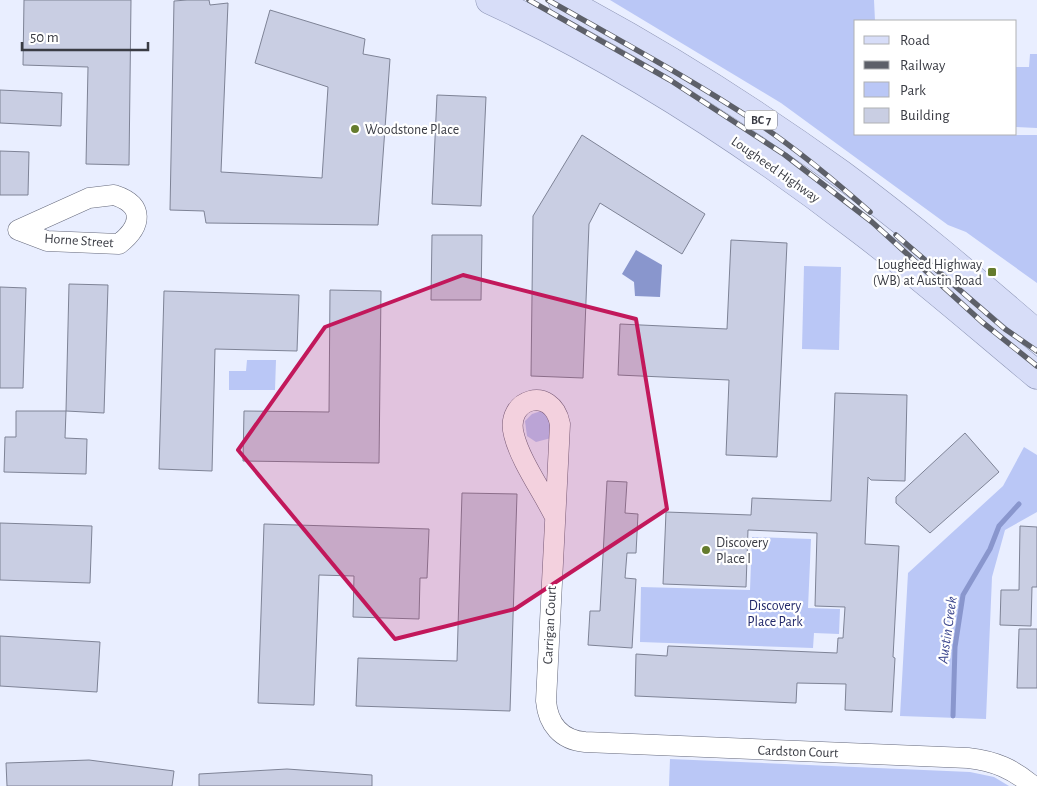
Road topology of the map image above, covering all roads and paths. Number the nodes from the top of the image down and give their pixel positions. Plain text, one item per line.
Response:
1 (490, 0) edge
2 (562, 0) edge
3 (9, 230) edge
4 (1037, 334) edge
5 (1037, 375) edge
6 (554, 514) junction
7 (558, 732) joint
8 (1033, 786) edge

1 - 5 main road, Lougheed Highway / BC 7
2 - 4 main road, BC 7
3 - 3 street, Horne Street
6 - 6 street, Carrigan Court
6 - 7 street, Carrigan Court
7 - 8 street, Cardston Court

